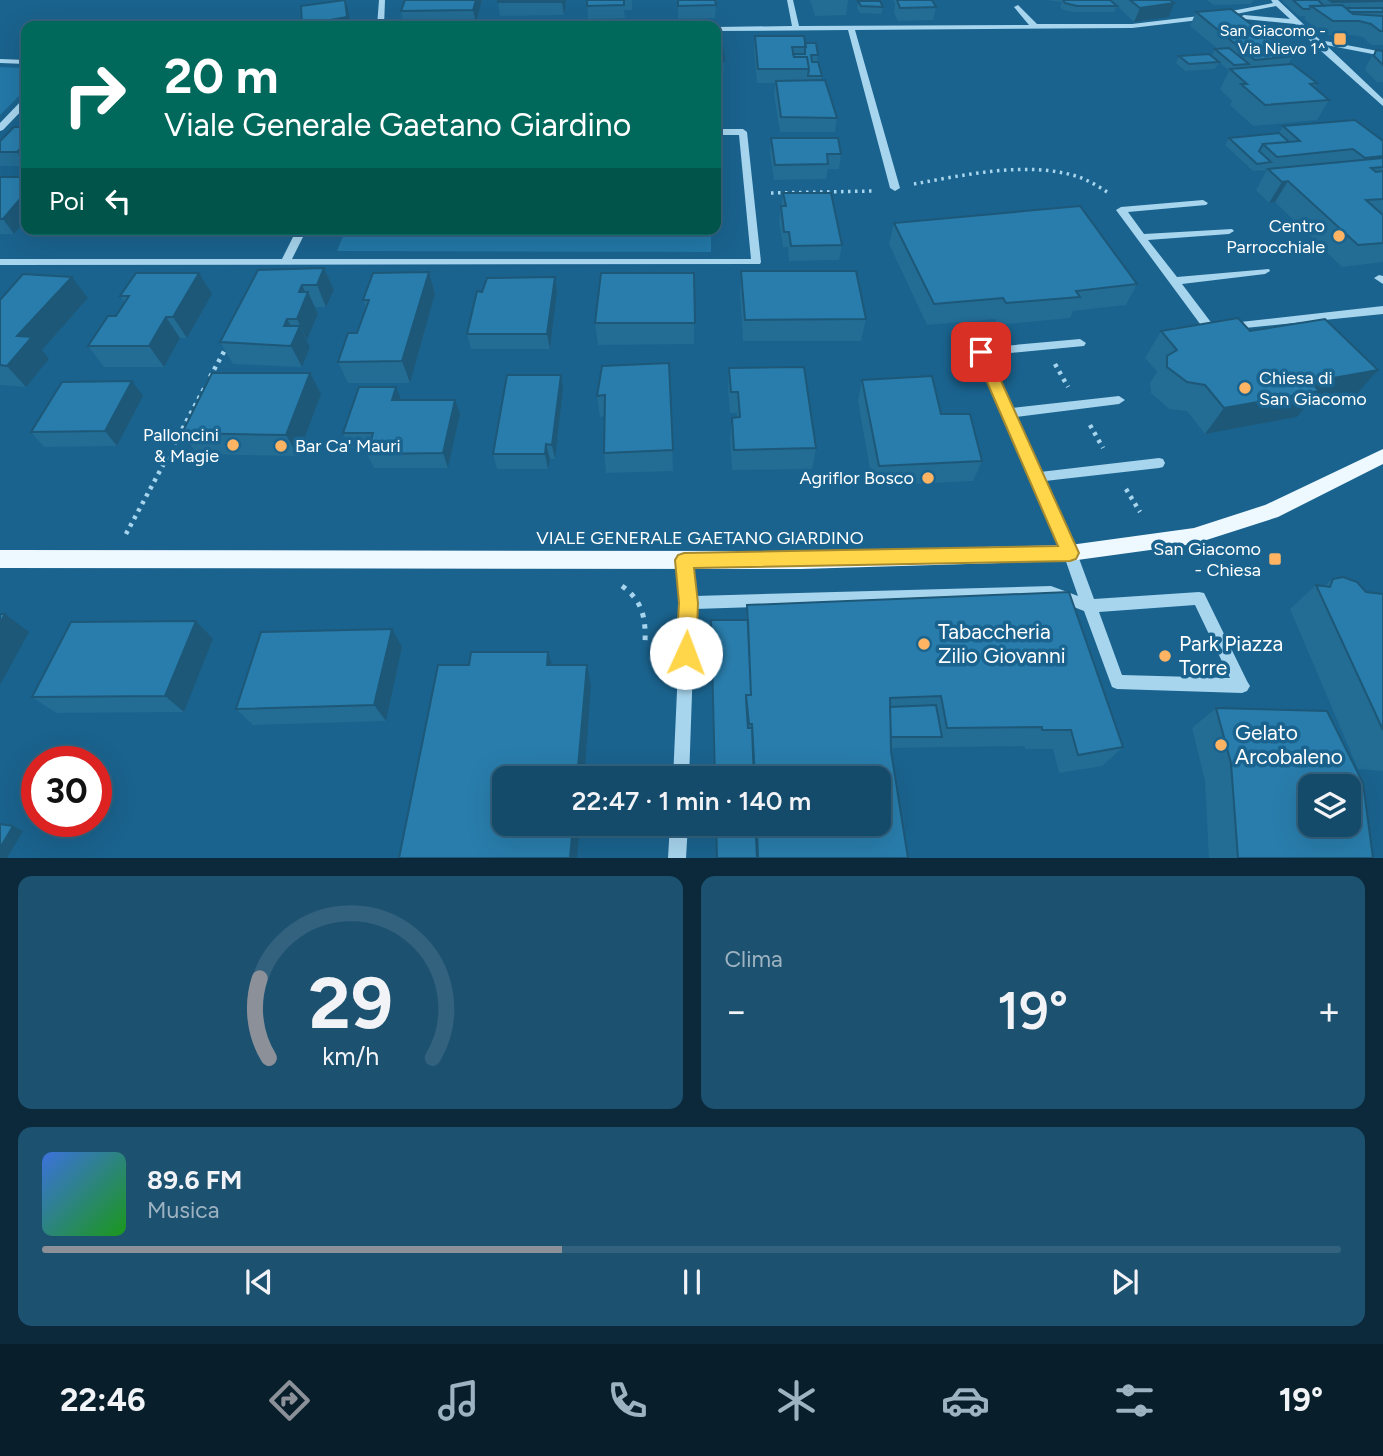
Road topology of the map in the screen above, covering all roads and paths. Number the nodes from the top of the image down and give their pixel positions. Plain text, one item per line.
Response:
1 (382, 0) edge
2 (790, 0) edge
3 (1276, 2) edge
4 (1018, 7) dead end
5 (1216, 16) junction
6 (381, 21) edge
7 (1295, 22) junction
8 (796, 28) junction
9 (851, 28) junction
10 (1036, 28) junction
11 (721, 29) edge
12 (1315, 41) junction
13 (1383, 54) edge
14 (0, 61) edge
15 (21, 62) edge
16 (1383, 104) edge
17 (21, 106) edge
18 (0, 128) edge
19 (721, 132) edge
20 (895, 188) junction
21 (749, 193) junction
22 (1111, 195) dead end
23 (1203, 202) dead end
24 (1229, 230) dead end
25 (299, 235) edge
26 (1141, 237) junction
27 (0, 262) edge
28 (285, 262) junction
29 (1265, 271) dead end
30 (1175, 281) junction
31 (1383, 310) edge
32 (232, 336) edge
33 (1080, 343) dead end
34 (1119, 400) dead end
35 (1009, 413) junction
36 (1383, 456) edge
37 (1159, 463) dead end
38 (1038, 477) junction
39 (1070, 553) junction
40 (114, 557) junction
41 (0, 559) edge
42 (684, 560) junction
43 (688, 603) junction
44 (1088, 606) junction
45 (682, 766) edge
46 (678, 836) edge
47 (677, 858) edge

1 - 6 street
2 - 8 street
3 - 5 street
3 - 7 street
4 - 10 street
5 - 7 street
5 - 10 street
7 - 12 street
8 - 9 street
8 - 11 street
9 - 10 street
9 - 20 street
12 - 13 street
12 - 16 street
14 - 15 street
17 - 18 street
19 - 21 street
20 - 21 path
20 - 22 path
21 - 28 street
23 - 26 street
24 - 26 street
25 - 28 street
26 - 30 street
27 - 28 street
29 - 30 street
30 - 31 street
32 - 40 path
33 - 35 street
34 - 35 street
35 - 38 street
36 - 39 main road, VIALE GENERALE GAETANO GIARDINO
37 - 38 street
38 - 39 street
39 - 42 main road, VIALE GENERALE GAETANO GIARDINO
39 - 44 street
40 - 41 main road, VIALE GENERALE GAETANO GIARDINO
40 - 42 main road, VIALE GENERALE GAETANO GIARDINO
42 - 43 street
43 - 44 street
43 - 45 street
44 - 44 street
46 - 47 street

